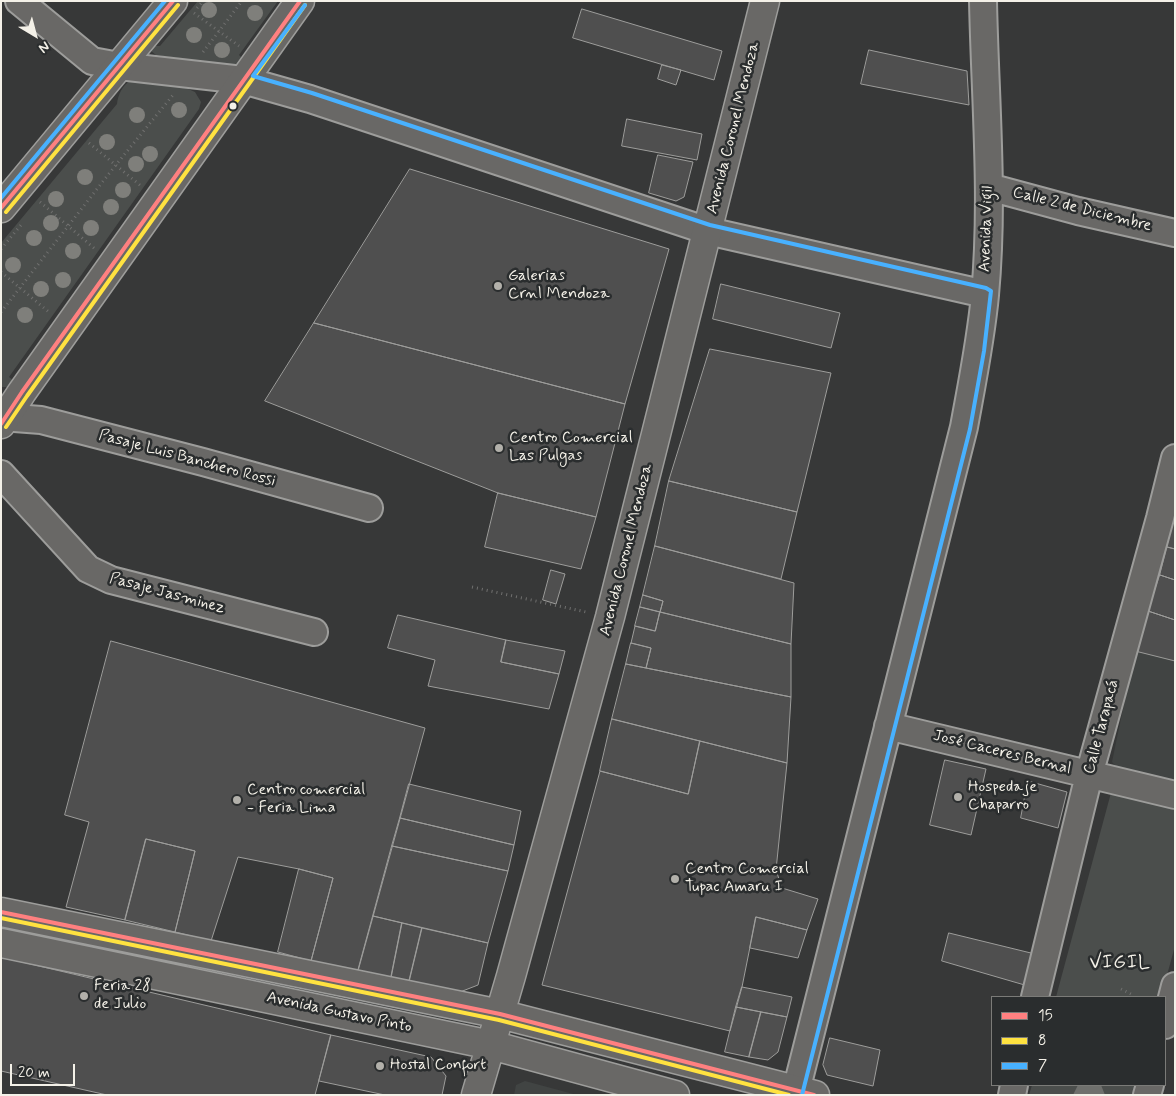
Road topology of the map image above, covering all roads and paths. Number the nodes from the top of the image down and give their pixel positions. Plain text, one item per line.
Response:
1 (19, 1) edge
2 (242, 1) edge
3 (300, 1) edge
4 (765, 1) edge
5 (983, 1) edge
6 (184, 7) edge
7 (219, 31) junction
8 (241, 48) dead end
9 (198, 58) dead end
10 (119, 66) junction
11 (243, 80) junction
12 (176, 91) dead end
13 (89, 143) dead end
14 (115, 166) junction
15 (141, 186) dead end
16 (989, 187) junction
17 (40, 202) dead end
18 (1, 208) edge
19 (68, 226) junction
20 (708, 231) junction
21 (1175, 233) edge
22 (95, 249) dead end
23 (1, 272) edge
24 (20, 288) junction
25 (985, 294) junction
26 (1, 312) edge
27 (50, 313) dead end
28 (2, 420) edge
29 (1175, 458) edge
30 (1, 474) edge
31 (369, 508) dead end
32 (472, 587) dead end
33 (610, 618) junction
34 (314, 632) dead end
35 (888, 726) junction
36 (1089, 775) junction
37 (1175, 795) edge
38 (1, 912) edge
39 (1, 943) edge
40 (1175, 986) edge
41 (1121, 989) dead end
42 (1132, 994) dead end
43 (1036, 996) edge
44 (500, 1014) junction
45 (1166, 1021) edge
46 (490, 1045) junction
47 (802, 1093) edge
48 (476, 1095) edge
49 (675, 1095) edge

1 - 10 street
2 - 7 path
3 - 11 main road
4 - 20 main road, Avenida Coronel Mendoza
5 - 16 street, Avenida Vigil
6 - 7 path
6 - 10 main road
7 - 8 path
7 - 9 path
10 - 11 street
10 - 18 main road
11 - 20 street
11 - 28 main road
12 - 14 path
13 - 14 path
14 - 15 path
14 - 19 path
16 - 21 street, Calle 2 de Diciembre
16 - 25 street, Avenida Vigil
17 - 19 path
19 - 22 path
19 - 24 path
20 - 25 street
20 - 33 main road, Avenida Coronel Mendoza
23 - 24 path
24 - 26 path
24 - 27 path
25 - 35 street, Avenida Vigil
28 - 31 street, Pasaje Luis Banchero Rossi
29 - 36 street, Calle Tarapacá
30 - 34 street, Pasaje Jasminez
32 - 33 path
33 - 44 main road, Avenida Coronel Mendoza
35 - 36 street, José Caceres Bernal
35 - 47 street, Avenida Vigil
36 - 37 street, José Caceres Bernal
36 - 43 street, Calle Tarapacá
38 - 44 main road, Avenida Gustavo Pinto
39 - 46 main road, Avenida Gustavo Pinto
40 - 45 street
41 - 42 path
44 - 46 main road, Avenida Coronel Mendoza
44 - 47 main road, Avenida Gustavo Pinto
46 - 48 main road, Avenida Coronel Mendoza
46 - 49 main road, Avenida Gustavo Pinto

